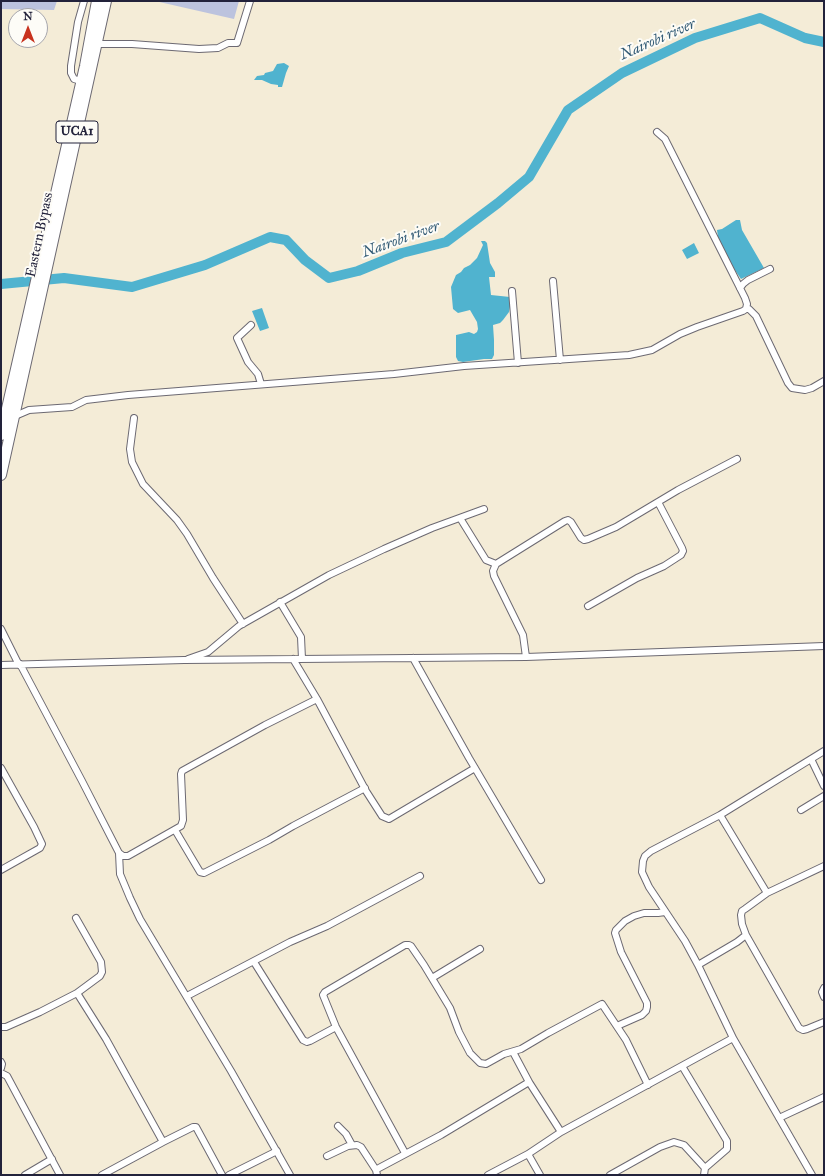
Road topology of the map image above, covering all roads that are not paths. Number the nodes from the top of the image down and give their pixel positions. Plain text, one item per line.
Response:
1 (84, 1) edge
2 (97, 1) edge
3 (106, 1) edge
4 (250, 1) edge
5 (97, 44) junction
6 (81, 81) junction
7 (657, 132) dead end
8 (44, 264) junction
9 (770, 269) dead end
10 (553, 281) dead end
11 (740, 288) junction
12 (512, 291) dead end
13 (36, 300) junction
14 (746, 309) junction
15 (251, 325) dead end
16 (560, 360) junction
17 (518, 363) junction
18 (824, 381) edge
19 (261, 384) junction
20 (15, 416) junction
21 (134, 418) dead end
22 (1, 431) edge
23 (737, 460) dead end
24 (1, 475) edge
25 (658, 502) junction
26 (484, 509) dead end
27 (460, 518) junction
28 (496, 564) junction
29 (280, 602) junction
30 (588, 606) dead end
31 (242, 624) junction
32 (1, 629) edge
33 (824, 646) edge
34 (526, 656) junction
35 (413, 658) junction
36 (294, 659) junction
37 (302, 659) junction
38 (184, 660) junction
39 (20, 664) junction
40 (1, 665) edge
41 (317, 698) junction
42 (824, 751) edge
43 (811, 759) junction
44 (1, 768) edge
45 (475, 768) junction
46 (824, 786) edge
47 (365, 788) junction
48 (824, 796) edge
49 (800, 810) dead end
50 (720, 815) junction
51 (175, 830) junction
52 (119, 854) junction
53 (824, 866) edge
54 (1, 870) edge
55 (420, 876) dead end
56 (541, 880) dead end
57 (767, 894) junction
58 (665, 912) junction
59 (76, 918) dead end
60 (746, 935) junction
61 (480, 949) dead end
62 (254, 962) junction
63 (698, 965) junction
64 (432, 978) junction
65 (824, 988) edge
66 (77, 993) junction
67 (186, 996) junction
68 (824, 997) edge
69 (824, 1022) edge
70 (336, 1026) junction
71 (617, 1026) junction
72 (1, 1027) edge
73 (733, 1038) junction
74 (513, 1052) junction
75 (1, 1062) edge
76 (682, 1066) junction
77 (1, 1068) edge
78 (1, 1073) edge
79 (529, 1082) junction
80 (648, 1085) junction
81 (824, 1097) edge
82 (778, 1118) junction
83 (338, 1126) dead end
84 (561, 1132) junction
85 (163, 1142) junction
86 (352, 1145) junction
87 (277, 1151) junction
88 (405, 1153) junction
89 (528, 1154) junction
90 (327, 1156) dead end
91 (52, 1159) junction
92 (705, 1172) edge
93 (377, 1173) edge
94 (25, 1175) edge
95 (60, 1175) edge
96 (102, 1175) edge
97 (222, 1175) edge
98 (229, 1175) edge
99 (290, 1175) edge
100 (488, 1175) edge
101 (540, 1175) edge
102 (610, 1175) edge
103 (812, 1175) edge

1 - 6 street
2 - 6 main road, Eastern Bypass / UCA1
3 - 5 main road, Eastern Bypass / UCA1
4 - 5 street
5 - 8 main road, Eastern Bypass / UCA1
6 - 8 main road, Eastern Bypass / UCA1
7 - 11 street
8 - 13 main road, Eastern Bypass / UCA1
9 - 11 street
10 - 16 street
11 - 14 street
12 - 17 street
13 - 20 main road, Eastern Bypass / UCA1
13 - 22 main road, Eastern Bypass / UCA1
14 - 16 street
14 - 18 street
15 - 19 street
16 - 17 street
17 - 19 street
19 - 20 street
20 - 24 main road, Eastern Bypass / UCA1
21 - 31 street
23 - 25 street
25 - 28 street
25 - 30 street
26 - 27 street
27 - 28 street
27 - 29 street
28 - 34 street
29 - 31 street
29 - 37 street
31 - 38 street
32 - 39 street
33 - 34 street
34 - 35 street
35 - 37 street
35 - 45 street
36 - 37 street
36 - 38 street
36 - 41 street
38 - 39 street
39 - 40 street
39 - 52 street
41 - 47 street
41 - 51 street
42 - 43 street
43 - 46 street
43 - 50 street
44 - 54 street
45 - 47 street
45 - 56 street
47 - 51 street
48 - 49 street
50 - 57 street
50 - 58 street
51 - 52 street
52 - 67 street
53 - 57 street
55 - 62 street
57 - 60 street
58 - 63 street
58 - 71 street
59 - 66 street
60 - 63 street
60 - 69 street
61 - 64 street
62 - 67 street
62 - 70 street
63 - 73 street
64 - 70 street
64 - 74 street
65 - 68 street
66 - 72 street
66 - 85 street
67 - 87 street
70 - 88 street
71 - 74 street
71 - 80 street
73 - 76 street
73 - 82 street
74 - 79 street
75 - 77 street
76 - 80 street
76 - 92 street
78 - 91 street
79 - 84 street
79 - 88 street
80 - 84 street
81 - 82 street
82 - 103 street
83 - 86 street
84 - 89 street
85 - 96 street
85 - 97 street
86 - 90 street
86 - 93 street
87 - 98 street
87 - 99 street
88 - 93 street
89 - 100 street
89 - 101 street
91 - 94 street
91 - 95 street
92 - 102 street

